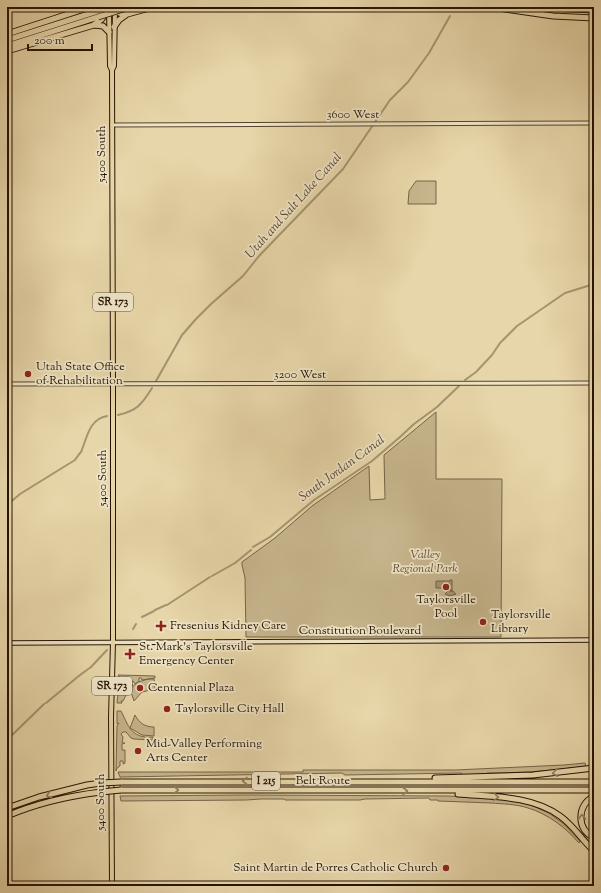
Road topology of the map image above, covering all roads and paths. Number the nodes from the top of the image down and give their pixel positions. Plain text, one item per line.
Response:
1 (90, 7) edge
2 (153, 7) edge
3 (491, 7) edge
4 (530, 7) edge
5 (112, 8) edge
6 (128, 8) edge
7 (594, 10) edge
8 (127, 14) junction
9 (594, 18) edge
10 (92, 26) junction
11 (114, 27) junction
12 (109, 32) junction
13 (7, 34) edge
14 (7, 40) edge
15 (7, 46) edge
16 (7, 51) edge
17 (112, 70) junction
18 (594, 123) edge
19 (112, 125) junction
20 (594, 383) edge
21 (7, 384) edge
22 (113, 384) junction
23 (594, 640) edge
24 (113, 642) junction
25 (7, 643) edge
26 (594, 768) edge
27 (373, 781) junction
28 (594, 782) edge
29 (594, 790) edge
30 (429, 791) junction
31 (594, 796) edge
32 (7, 808) edge
33 (7, 816) edge
34 (594, 838) edge
35 (594, 851) edge
36 (112, 886) edge

1 - 13 highway
2 - 8 highway
3 - 9 highway
4 - 7 highway
5 - 8 highway
5 - 10 highway
5 - 11 main road, 5400 South / SR 173
5 - 12 main road, 5400 South / SR 173
5 - 14 highway, bridge
6 - 15 highway, bridge
8 - 11 highway
10 - 12 highway
10 - 16 highway
11 - 17 main road, 5400 South / SR 173
12 - 17 main road, 5400 South / SR 173
17 - 19 main road, 5400 South / SR 173
18 - 19 street, 3600 West
19 - 22 main road, 5400 South / SR 173
20 - 22 street, 3200 West
21 - 22 street, 3200 West
22 - 24 main road, 5400 South / SR 173
23 - 24 main road, Constitution Boulevard
24 - 25 main road, Constitution Boulevard
24 - 36 main road, 5400 South / SR 173
26 -> 27 highway
27 - 28 highway, Belt Route / I 215
27 -> 32 highway, Belt Route / I 215, bridge
29 - 30 highway, Belt Route / I 215
33 -> 30 highway, Belt Route / I 215, bridge
30 -> 35 highway
34 -> 31 highway

